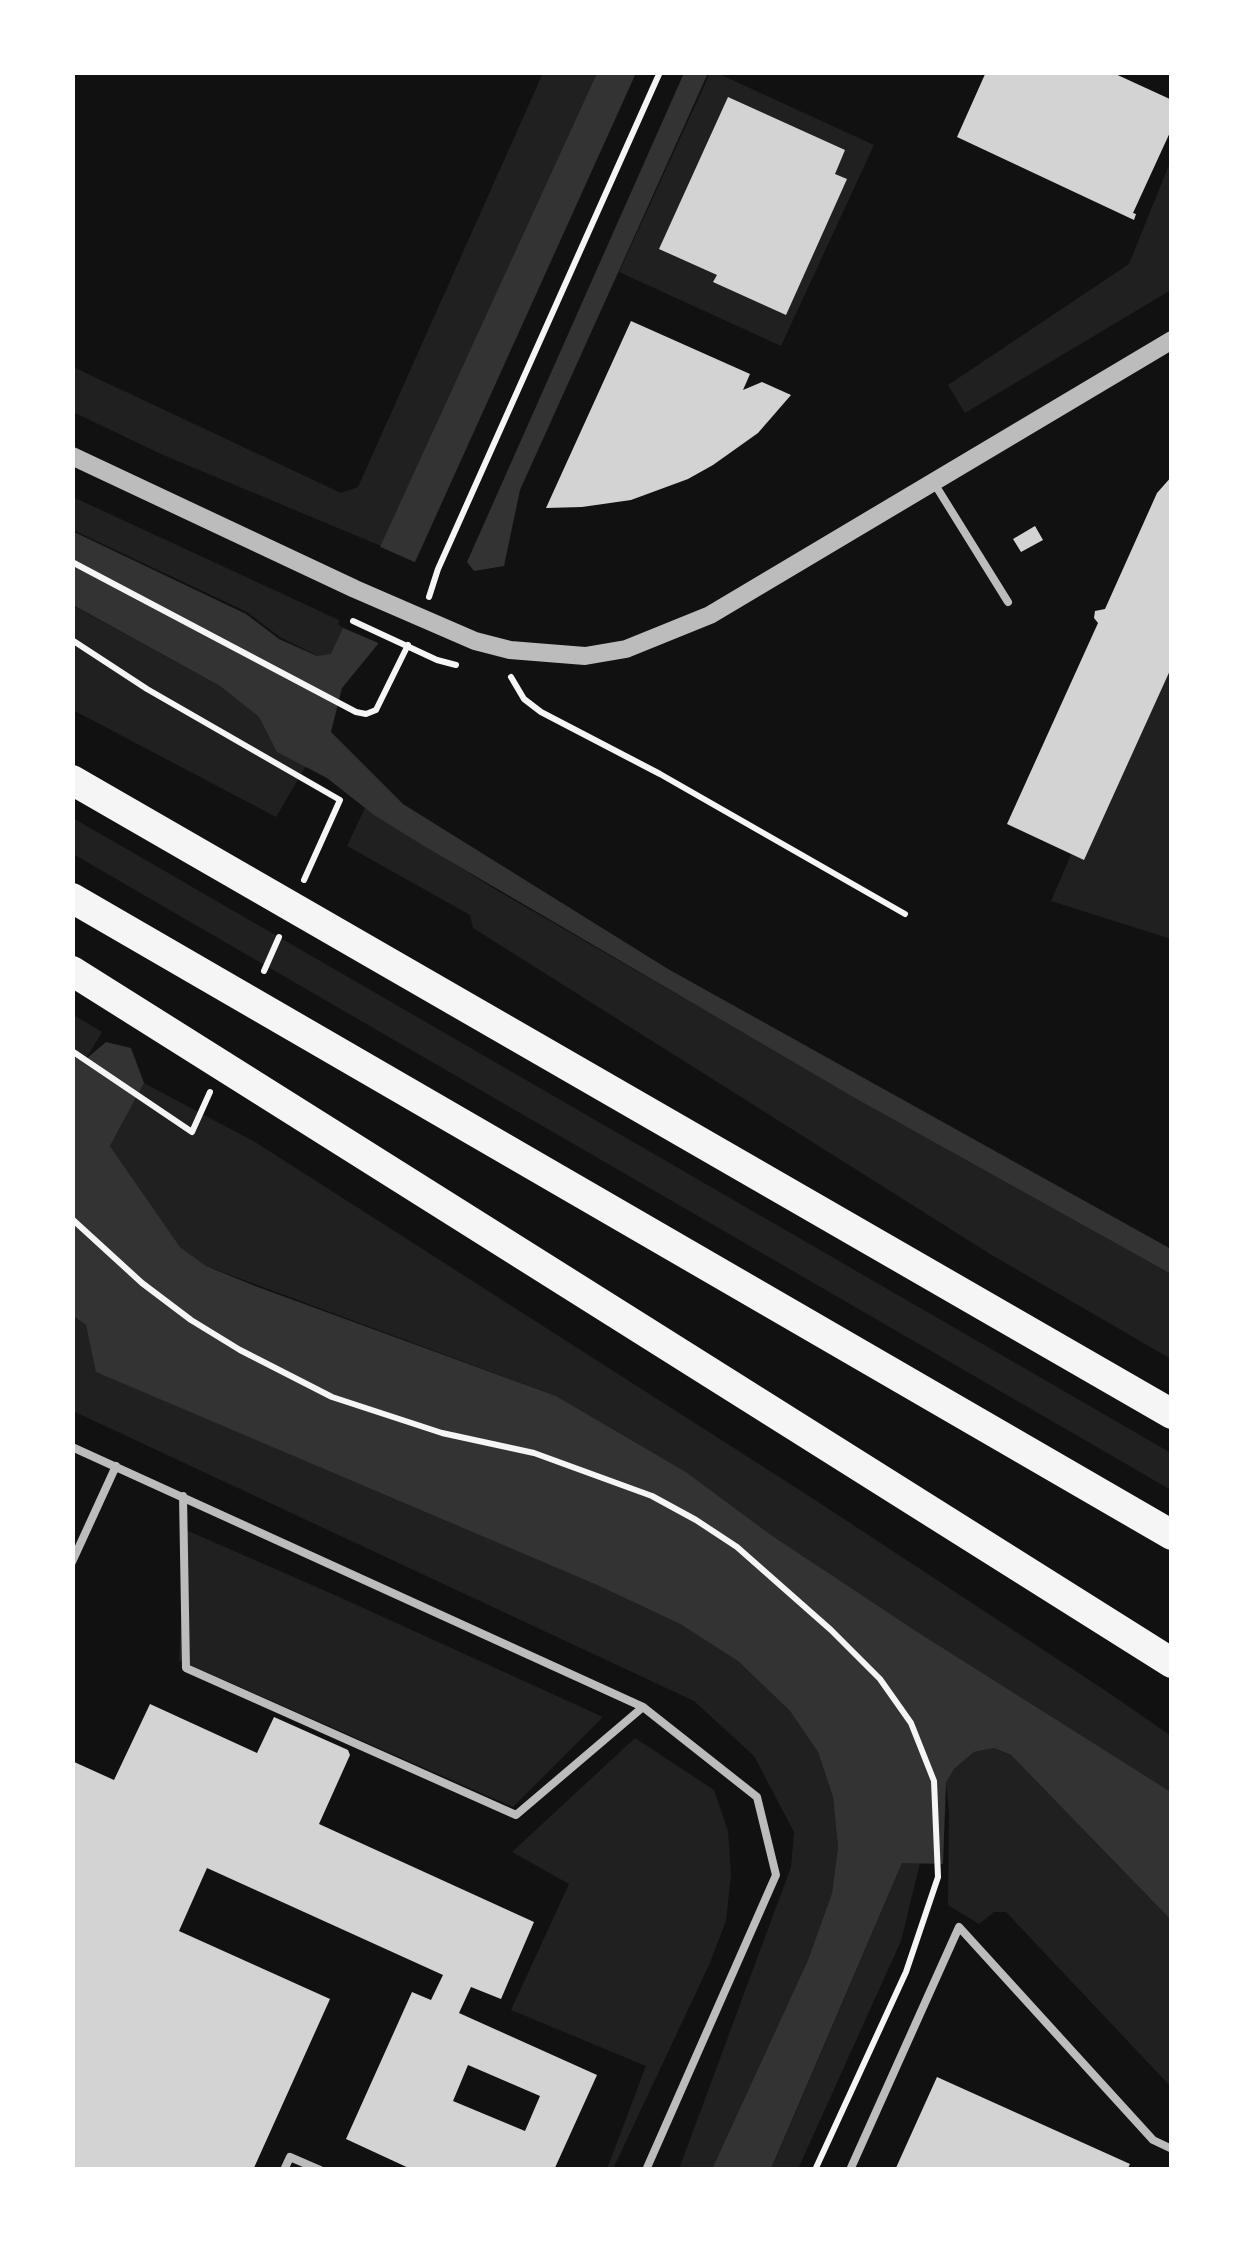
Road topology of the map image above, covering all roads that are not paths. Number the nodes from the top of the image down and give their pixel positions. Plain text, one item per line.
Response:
1 (1172, 340) edge
2 (72, 456) edge
3 (933, 482) junction
4 (1008, 602) dead end
5 (72, 780) edge
6 (72, 898) edge
7 (72, 970) edge
8 (1172, 1414) edge
9 (72, 1446) edge
10 (116, 1466) junction
11 (183, 1496) junction
12 (1172, 1535) edge
13 (72, 1562) edge
14 (1048, 1586) junction
15 (1172, 1663) edge
16 (1172, 1684) edge
17 (643, 1706) junction
18 (1172, 2149) edge
19 (284, 2170) edge
20 (320, 2170) edge
21 (646, 2170) edge
22 (850, 2170) edge

1 - 3 street
2 - 3 street
3 - 4 lane
5 - 8 highway
6 - 12 highway
7 - 14 highway
9 - 10 lane
10 - 11 lane
10 - 13 lane
11 - 17 lane
11 - 17 lane
14 - 15 highway
14 - 16 highway
17 - 21 lane
18 - 22 lane
19 - 20 lane

